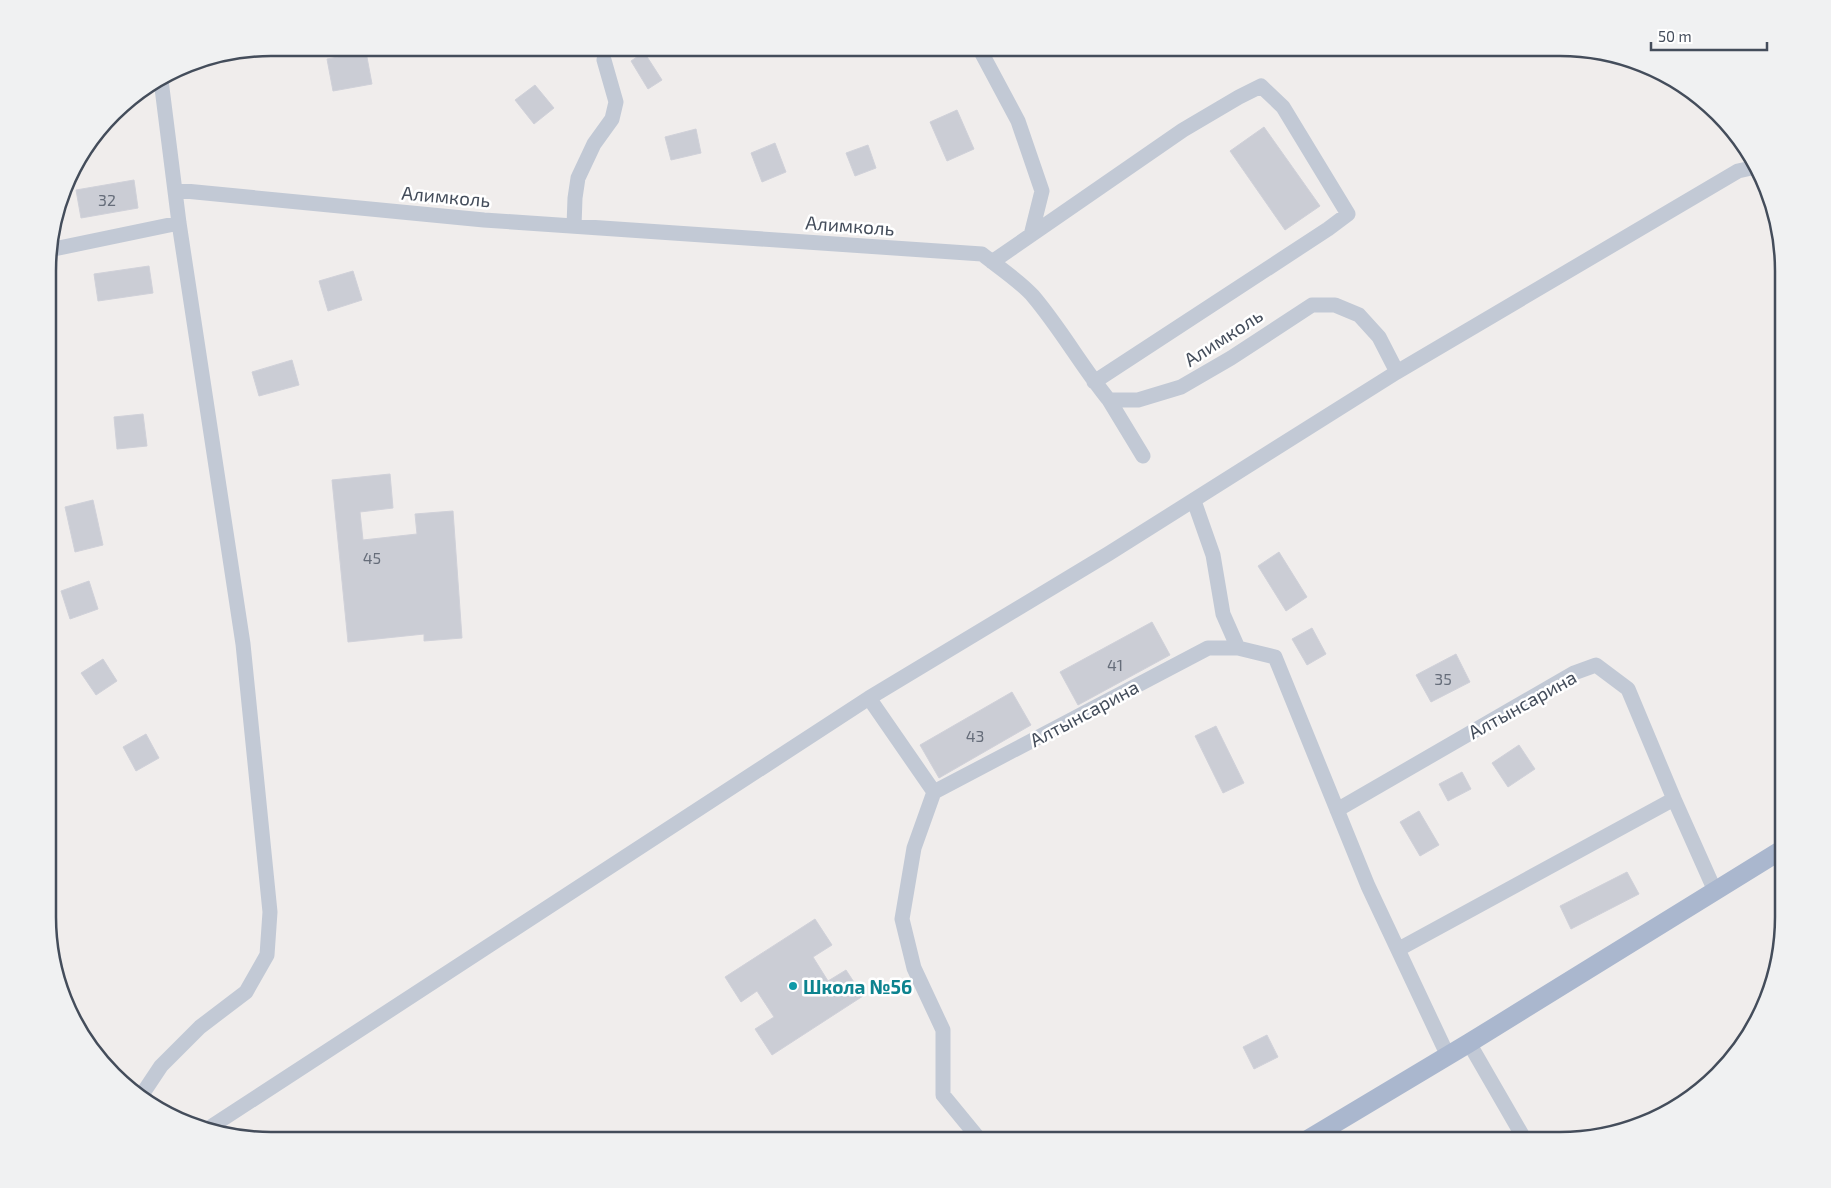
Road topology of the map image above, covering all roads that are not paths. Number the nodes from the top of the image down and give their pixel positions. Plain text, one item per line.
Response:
1 (983, 56) edge
2 (604, 60) dead end
3 (162, 86) edge
4 (1749, 169) edge
5 (175, 190) junction
6 (179, 223) junction
7 (574, 226) junction
8 (1031, 235) junction
9 (58, 248) edge
10 (992, 262) junction
11 (1397, 372) junction
12 (1094, 382) junction
13 (1109, 400) junction
14 (1143, 456) dead end
15 (1194, 501) junction
16 (1238, 648) junction
17 (869, 698) junction
18 (934, 792) junction
19 (1674, 799) junction
20 (1337, 810) junction
21 (1775, 854) edge
22 (1715, 891) junction
23 (1399, 949) junction
24 (1469, 1044) junction
25 (1448, 1056) junction
26 (145, 1090) edge
27 (215, 1124) edge
28 (974, 1132) edge
29 (1321, 1132) edge
30 (1520, 1132) edge

1 - 8 street
2 - 7 street
3 - 5 street
4 - 11 street
5 - 6 street
5 - 7 street, Алимколь
6 - 9 street
6 - 26 street
7 - 10 street, Алимколь
8 - 10 street
8 - 12 street
10 - 12 street, Алимколь
11 - 13 street, Алимколь
11 - 15 street
12 - 13 street, Алимколь
13 - 14 street
15 - 16 street
15 - 17 street
16 - 18 street, Алтынсарина
16 - 20 street, Алтынсарина
17 - 18 street
17 - 27 street
18 - 28 street
19 - 20 street, Алтынсарина
19 - 22 street, Алтынсарина
19 - 23 street
20 - 23 street, Алтынсарина
21 - 22 main road
22 - 24 main road
23 - 25 street, Алтынсарина
24 - 25 main road
24 - 30 street
25 - 29 main road

